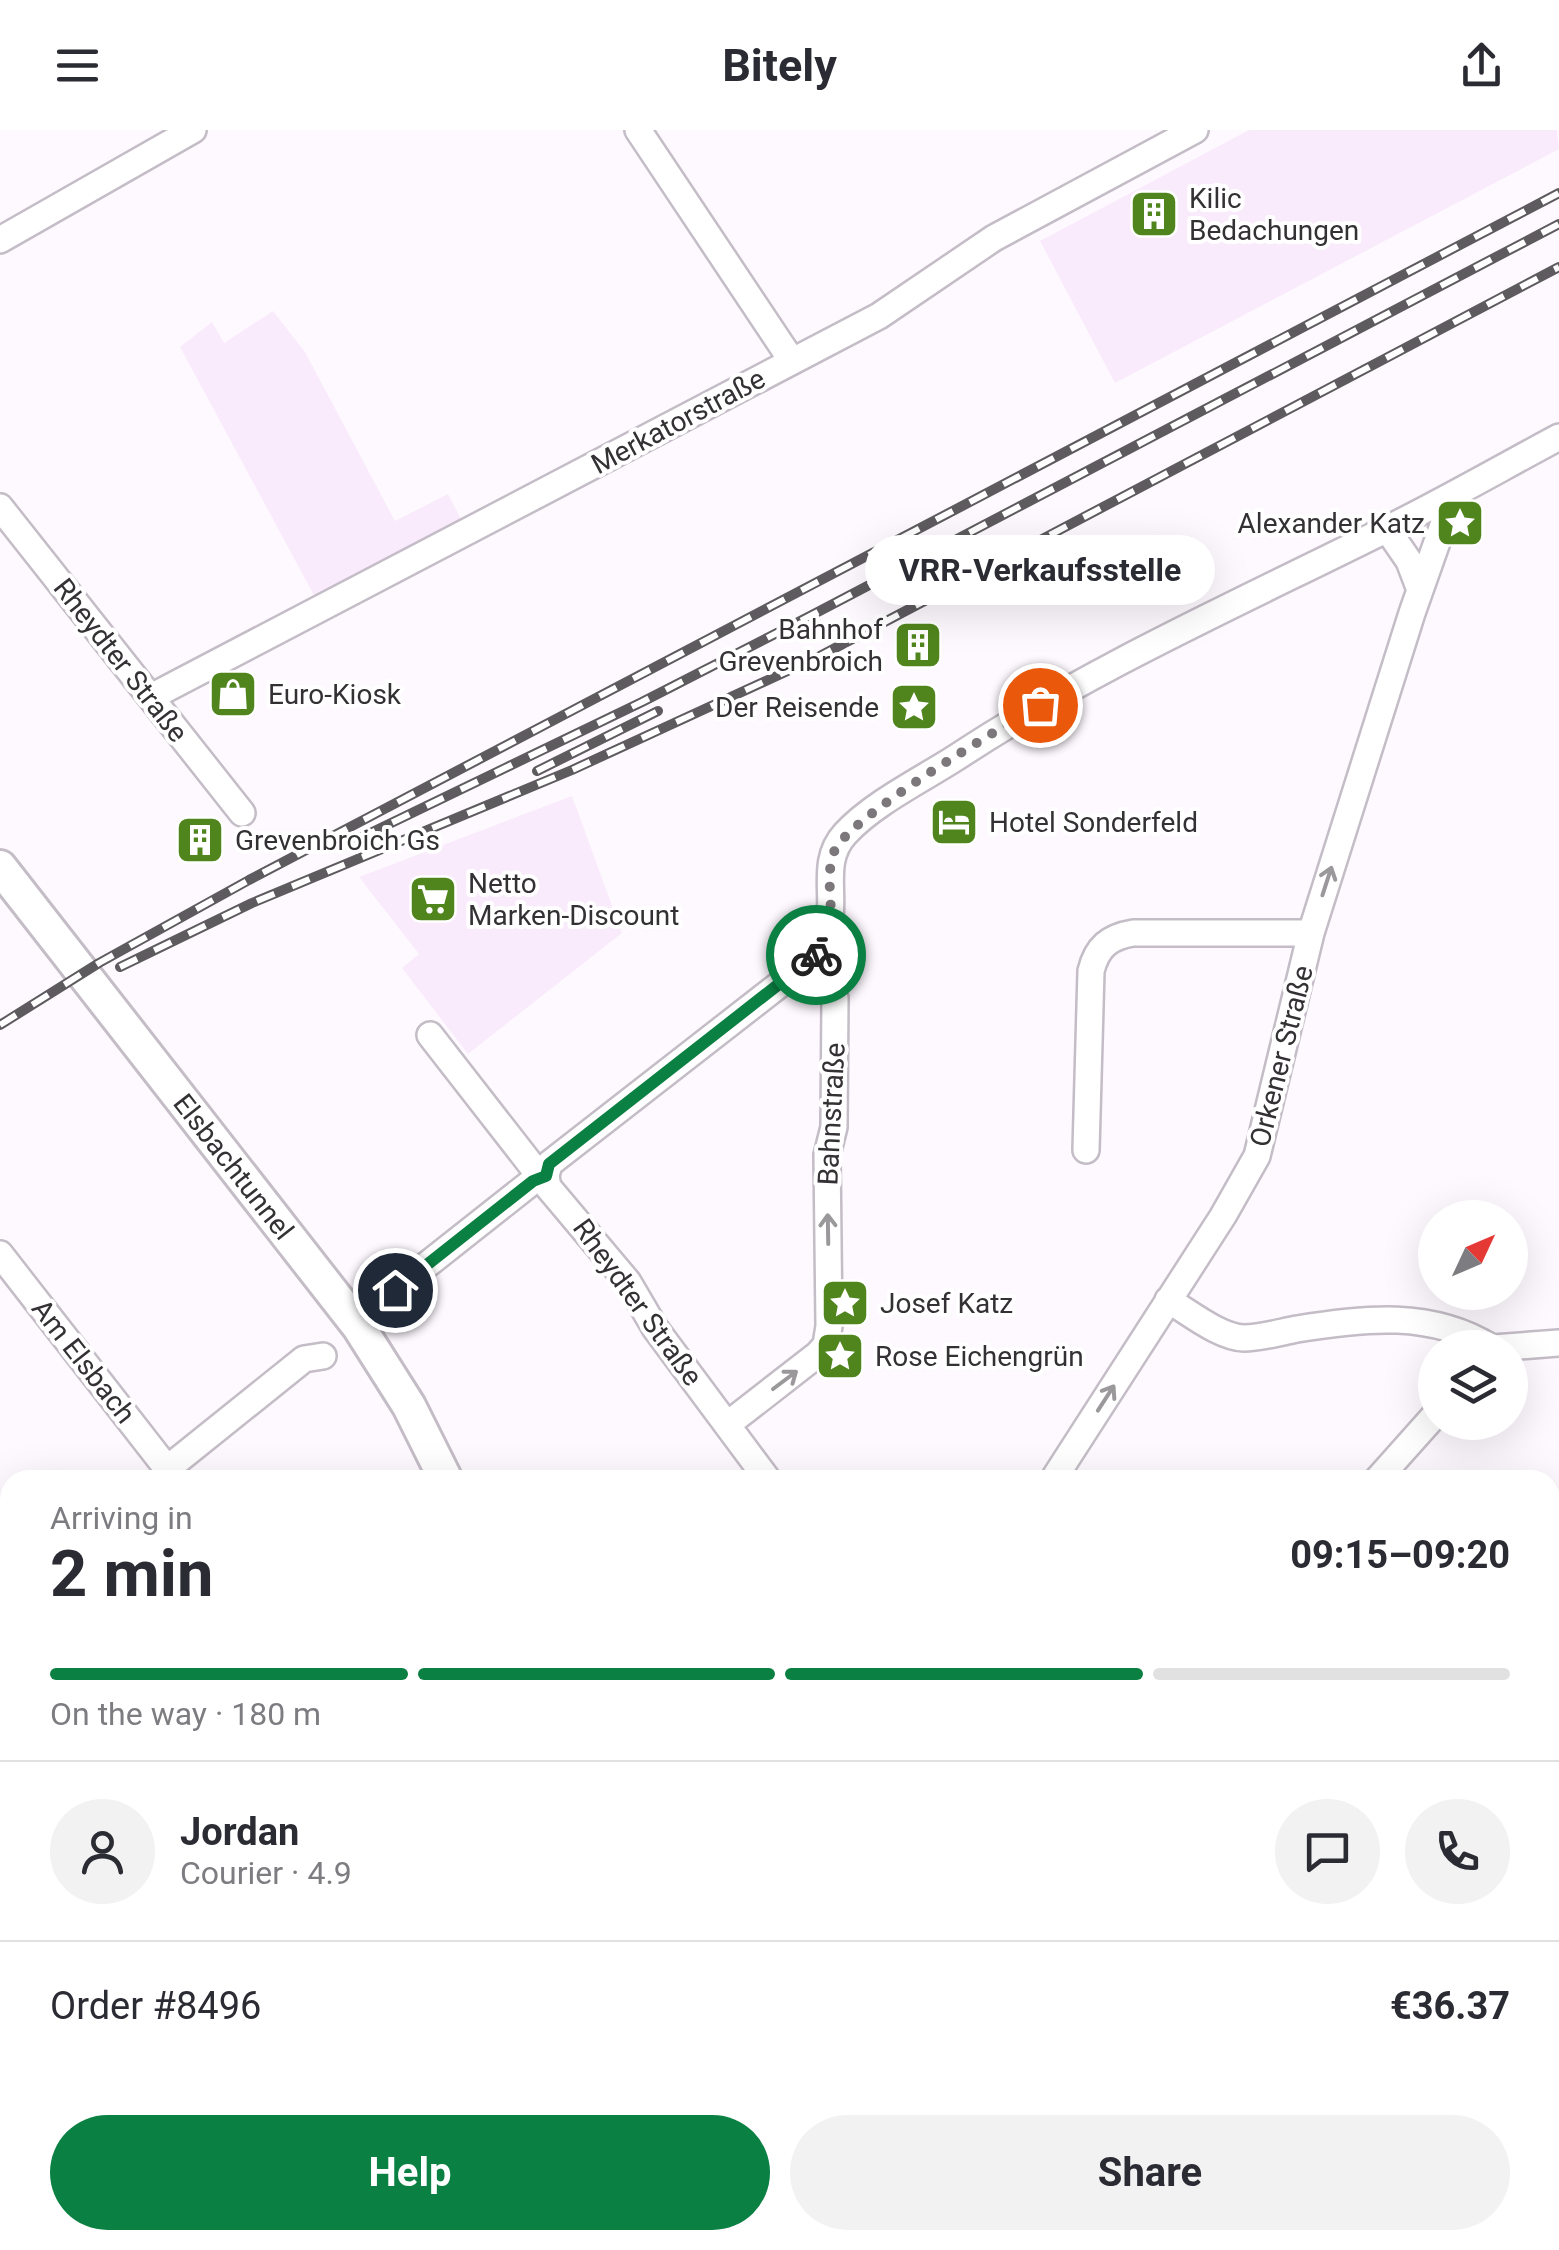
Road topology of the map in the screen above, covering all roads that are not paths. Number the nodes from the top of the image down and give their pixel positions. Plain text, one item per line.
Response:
1 (193, 130) edge
2 (638, 130) edge
3 (1195, 130) edge
4 (0, 240) edge
5 (792, 361) junction
6 (1559, 438) edge
7 (1454, 494) junction
8 (0, 507) edge
9 (1387, 529) junction
10 (1420, 590) junction
11 (150, 696) junction
12 (242, 813) dead end
13 (0, 866) edge
14 (1311, 933) junction
15 (811, 960) junction
16 (430, 1034) dead end
17 (1086, 1150) dead end
18 (546, 1176) junction
19 (0, 1254) edge
20 (381, 1272) dead end
21 (1168, 1300) junction
22 (1452, 1330) edge
23 (1559, 1344) edge
24 (1528, 1346) edge
25 (322, 1356) dead end
26 (728, 1424) junction
27 (1418, 1434) edge
28 (169, 1470) edge
29 (177, 1470) edge
30 (441, 1470) edge
31 (761, 1470) edge
32 (1059, 1470) edge
33 (1387, 1470) edge

1 - 4 street
2 - 5 street
3 - 5 street, Merkatorstraße
5 - 11 street, Merkatorstraße
6 - 7 street
7 - 9 street
7 - 10 street, Orkener Straße
8 - 11 street, Rheydter Straße
9 - 10 street
9 - 15 street
14 -> 10 street, Orkener Straße
11 - 12 street, Rheydter Straße
13 - 30 main road, Elsbachtunnel
14 - 17 street
14 - 21 street, Orkener Straße
15 - 18 street
26 -> 15 street, Bahnstraße
16 - 18 street, Rheydter Straße
18 - 20 street
18 - 26 street, Rheydter Straße
19 - 28 street, Am Elsbach
21 - 22 street
32 -> 21 street, Orkener Straße
23 - 24 street
25 - 29 street, Am Elsbach
26 - 31 street, Rheydter Straße
27 - 33 street

